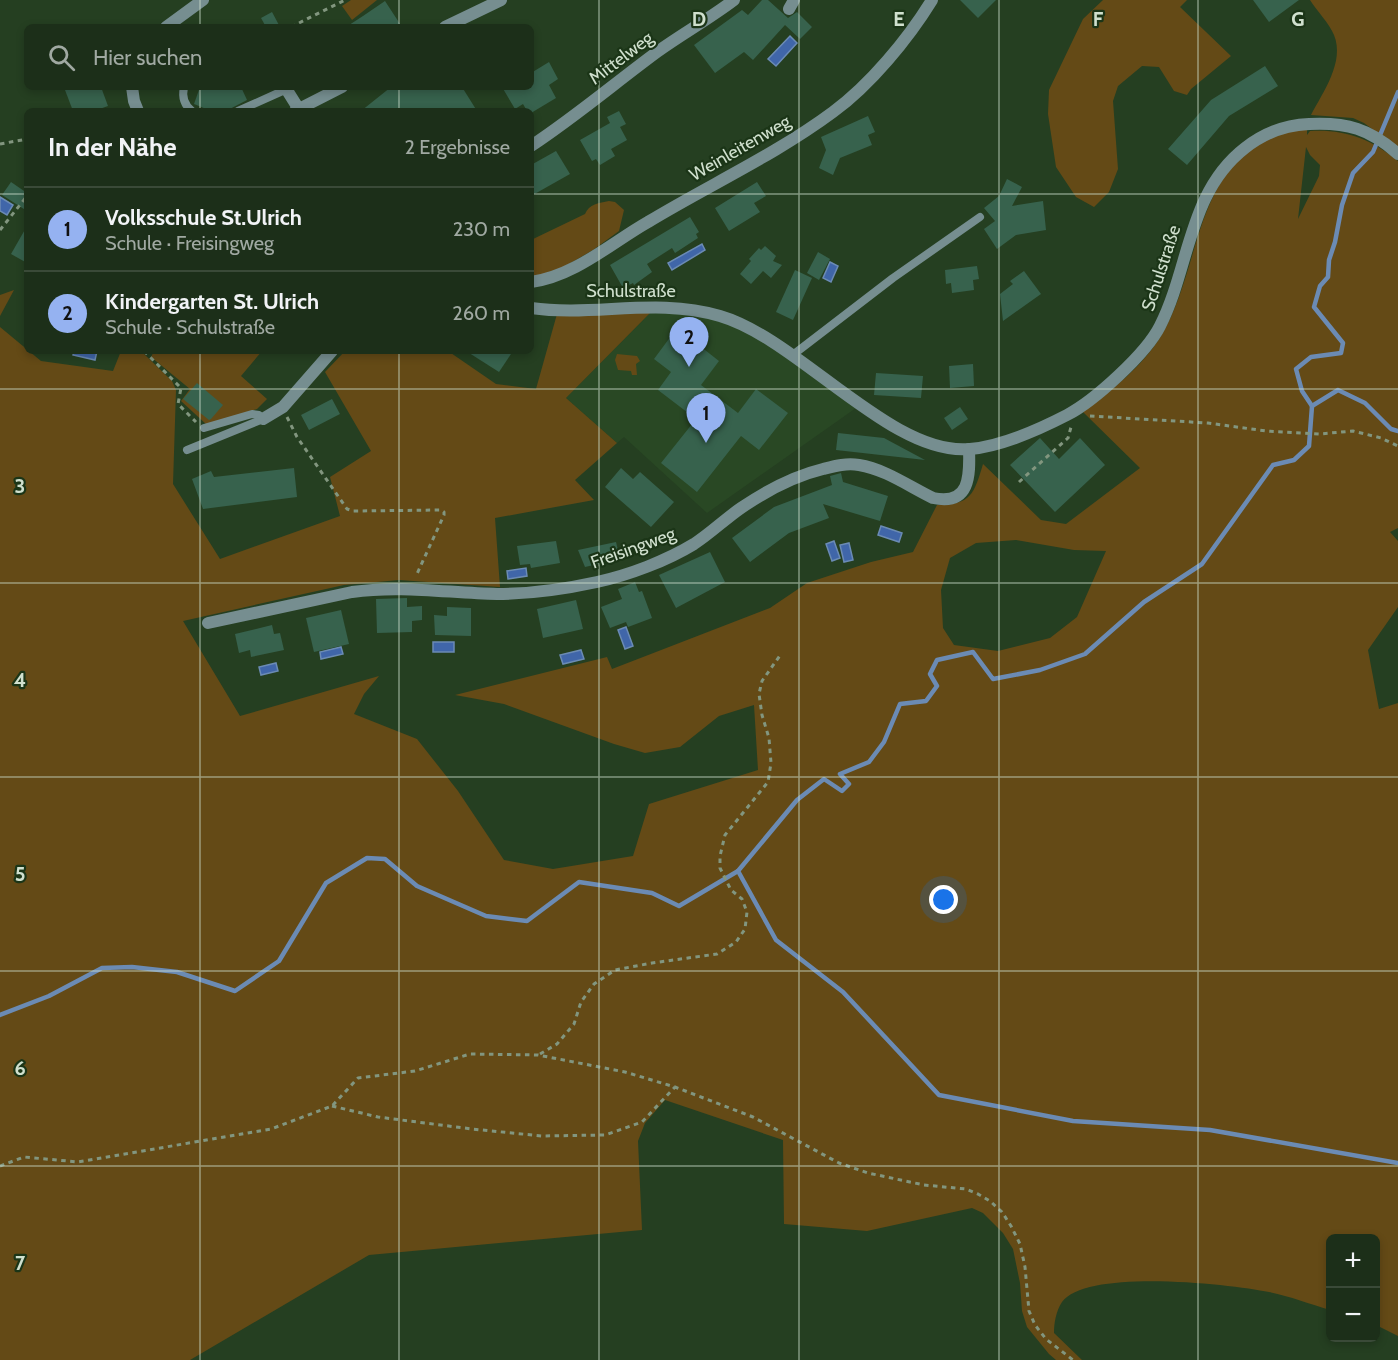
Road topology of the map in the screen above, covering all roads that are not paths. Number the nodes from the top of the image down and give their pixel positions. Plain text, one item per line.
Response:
1 (203, 0) edge
2 (501, 0) edge
3 (734, 0) edge
4 (932, 0) edge
5 (170, 24) edge
6 (451, 24) edge
7 (132, 90) edge
8 (183, 90) edge
9 (282, 90) edge
10 (287, 90) edge
11 (336, 90) edge
12 (137, 108) edge
13 (189, 108) edge
14 (244, 108) edge
15 (297, 108) edge
16 (302, 108) edge
17 (534, 144) edge
18 (1394, 150) edge
19 (980, 217) dead end
20 (534, 281) edge
21 (534, 308) edge
22 (329, 354) edge
23 (794, 354) junction
24 (263, 419) junction
25 (204, 428) road end
26 (969, 449) junction
27 (187, 450) dead end
28 (208, 623) dead end

1 - 5 street
2 - 6 street
3 - 17 street, Mittelweg
4 - 20 street, Weinleitenweg
7 - 12 street
8 - 13 lane
9 - 14 lane
10 - 15 street
11 - 16 street
18 - 26 street, Schulstraße
19 - 23 lane
21 - 23 street, Schulstraße
22 - 24 street
23 - 26 street, Schulstraße
24 - 25 lane
24 - 27 lane
26 - 28 street, Freisingweg

